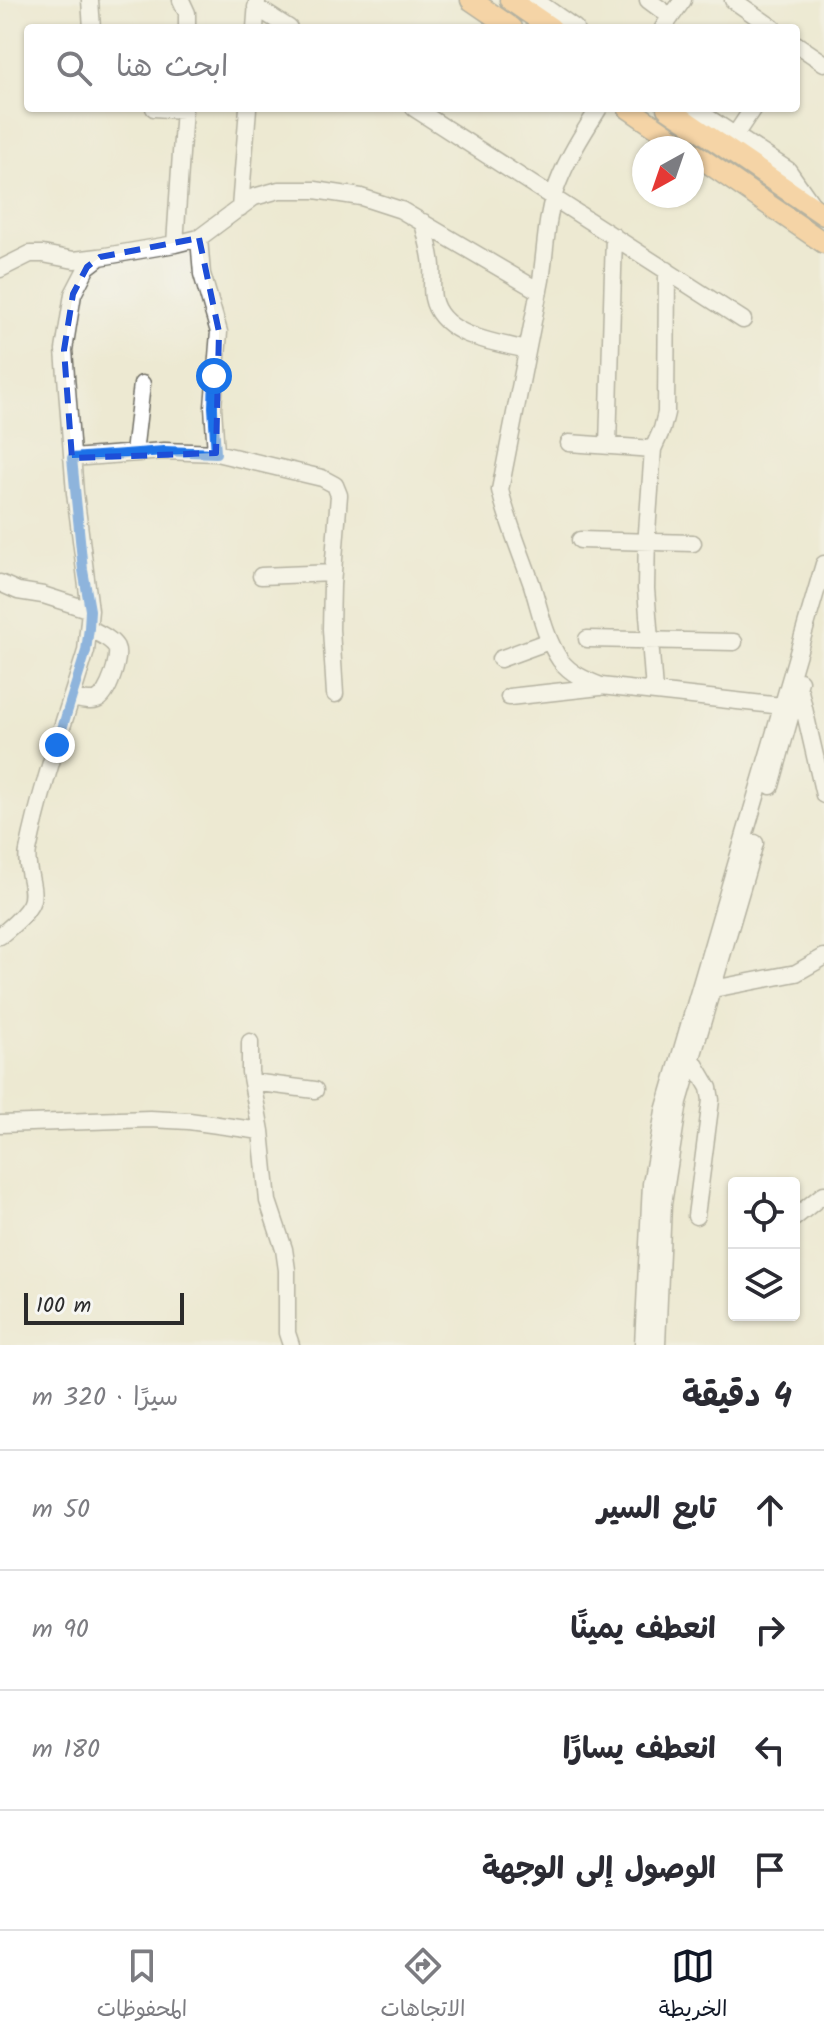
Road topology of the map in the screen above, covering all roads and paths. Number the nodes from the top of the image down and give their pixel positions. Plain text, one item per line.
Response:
1 (90, 0) edge
2 (181, 0) edge
3 (471, 0) edge
4 (510, 0) edge
5 (535, 0) edge
6 (648, 0) edge
7 (683, 0) edge
8 (733, 0) edge
9 (257, 4) edge
10 (754, 6) edge
11 (667, 22) edge
12 (92, 24) edge
13 (187, 24) edge
14 (255, 24) edge
15 (284, 24) edge
16 (506, 24) edge
17 (545, 24) edge
18 (569, 24) edge
19 (770, 24) edge
20 (800, 47) edge
21 (824, 63) edge
22 (184, 112) edge
23 (248, 112) edge
24 (420, 112) edge
25 (597, 112) edge
26 (634, 112) edge
27 (673, 112) edge
28 (699, 112) edge
29 (750, 112) edge
30 (735, 135) junction
31 (669, 136) edge
32 (704, 160) edge
33 (554, 197) junction
34 (240, 208) junction
35 (820, 213) edge
36 (423, 222) junction
37 (614, 236) junction
38 (199, 238) junction
39 (824, 243) edge
40 (175, 244) junction
41 (100, 257) junction
42 (0, 269) edge
43 (667, 270) junction
44 (539, 291) junction
45 (743, 320) dead end
46 (527, 350) junction
47 (142, 384) dead end
48 (569, 443) dead end
49 (608, 446) junction
50 (653, 449) junction
51 (134, 453) junction
52 (216, 453) junction
53 (72, 458) junction
54 (580, 540) dead end
55 (647, 542) junction
56 (693, 543) dead end
57 (824, 564) edge
58 (333, 573) junction
59 (261, 576) dead end
60 (0, 583) edge
61 (824, 603) edge
62 (90, 610) junction
63 (89, 628) junction
64 (587, 639) dead end
65 (649, 639) junction
66 (549, 641) junction
67 (734, 642) dead end
68 (500, 659) dead end
69 (601, 686) junction
70 (799, 686) junction
71 (654, 691) junction
72 (335, 694) dead end
73 (509, 697) dead end
74 (71, 698) junction
75 (782, 706) junction
76 (824, 795) edge
77 (0, 936) edge
78 (824, 957) edge
79 (713, 989) junction
80 (250, 1042) dead end
81 (692, 1059) junction
82 (252, 1082) junction
83 (315, 1090) dead end
84 (0, 1124) edge
85 (261, 1131) junction
86 (824, 1194) edge
87 (800, 1213) edge
88 (696, 1216) dead end
89 (291, 1345) edge
90 (643, 1345) edge
91 (657, 1345) edge

1 - 12 street
2 - 13 street
3 - 16 main road
4 - 17 main road
5 - 18 street
6 - 11 street
7 - 11 street
8 - 10 street
9 - 14 street
9 - 15 street
10 - 19 street
20 - 21 street
22 - 40 street
23 - 34 street
24 - 33 street
25 - 33 street
26 - 31 main road
27 - 35 main road
28 - 30 street
29 - 30 street
30 - 35 street
32 - 39 main road
33 - 37 street
33 - 44 street
34 - 36 street
34 - 38 street
36 - 44 street
36 - 46 street
37 - 43 street
37 - 49 street
38 - 40 street
38 - 52 street
40 - 41 street
41 - 42 street
41 - 53 street
43 - 45 street
43 - 50 street
44 - 46 street
46 - 66 street
47 - 51 street
48 - 49 street
49 - 50 street
50 - 55 street
51 - 52 street
51 - 53 street
52 - 58 street
53 - 62 street
54 - 55 street
55 - 56 street
55 - 65 street
57 - 75 street
58 - 59 street
58 - 72 street
60 - 62 street
61 - 70 street
62 - 63 street
63 - 74 street
63 - 74 street
64 - 65 street
65 - 67 street
65 - 71 street
66 - 68 street
66 - 69 street
69 - 71 street
69 - 73 street
70 - 76 street
70 - 79 street
71 - 75 street
74 - 77 street
75 - 90 street
78 - 79 street
79 - 81 street
80 - 82 street
81 - 88 street
81 - 91 street
82 - 83 street
82 - 85 street
84 - 85 street
85 - 89 street
86 - 87 street

